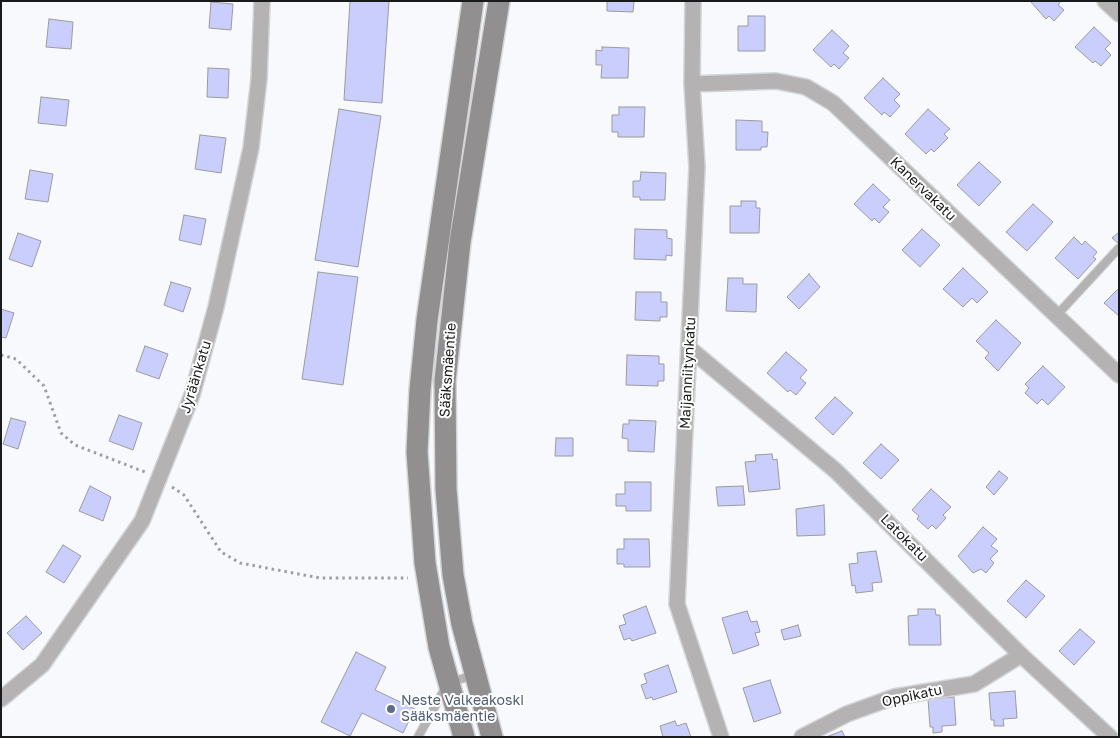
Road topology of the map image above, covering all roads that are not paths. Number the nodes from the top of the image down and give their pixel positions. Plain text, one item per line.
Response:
1 (262, 1) edge
2 (473, 1) edge
3 (499, 1) edge
4 (693, 1) edge
5 (1105, 1) edge
6 (1119, 14) edge
7 (692, 84) junction
8 (1119, 248) edge
9 (1056, 316) junction
10 (689, 348) junction
11 (1119, 375) edge
12 (1021, 655) junction
13 (474, 675) junction
14 (448, 683) junction
15 (1, 699) edge
16 (418, 737) edge
17 (464, 737) edge
18 (492, 737) edge
19 (721, 737) edge
20 (802, 737) edge
21 (1110, 737) edge

1 - 15 street, Jyräänkatu
2 - 14 main road, Sääksmäentie
3 - 13 main road, Sääksmäentie
4 - 7 street, Maijanniitynkatu
5 - 6 street
7 - 9 street, Kanervakatu
7 - 10 street, Maijanniitynkatu
8 - 9 lane
9 - 11 street, Kanervakatu
10 - 12 street, Latokatu
10 - 19 street, Maijanniitynkatu
12 - 20 street, Oppikatu
12 - 21 street, Latokatu
13 - 14 lane
13 - 18 main road, Sääksmäentie
14 - 16 lane
14 - 17 main road, Sääksmäentie

